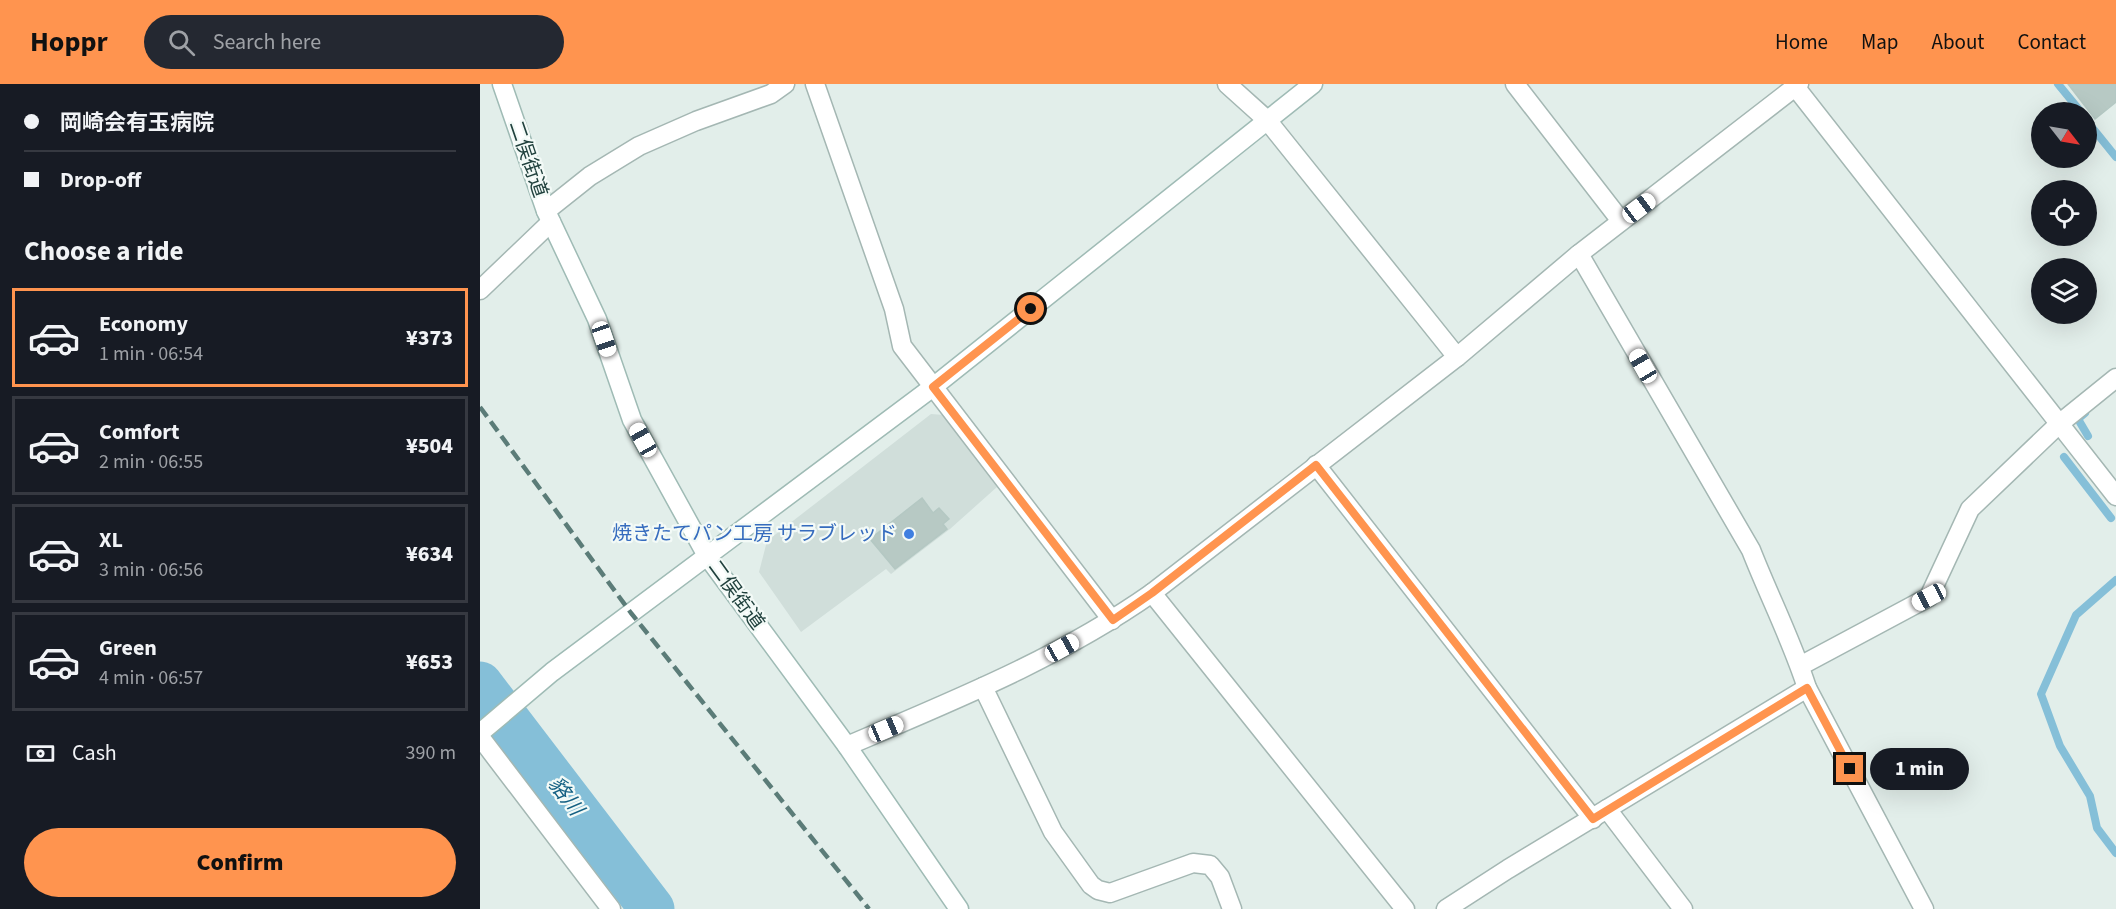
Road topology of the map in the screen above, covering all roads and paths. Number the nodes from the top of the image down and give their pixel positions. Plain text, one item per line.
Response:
1 (502, 84) edge
2 (786, 84) edge
3 (815, 84) edge
4 (1227, 84) edge
5 (1313, 84) edge
6 (1515, 84) edge
7 (1795, 85) edge
8 (1267, 120) junction
9 (548, 216) junction
10 (1621, 221) junction
11 (1579, 255) junction
12 (480, 290) edge
13 (1457, 357) junction
14 (2116, 378) edge
15 (933, 387) junction
16 (2060, 424) junction
17 (1316, 465) junction
18 (2116, 496) edge
19 (707, 556) junction
20 (1152, 593) junction
21 (1113, 620) junction
22 (1800, 666) junction
23 (983, 687) junction
24 (1807, 688) junction
25 (481, 734) edge
26 (847, 746) junction
27 (1600, 814) junction
28 (611, 909) edge
29 (959, 909) edge
30 (1232, 909) edge
31 (1405, 909) edge
32 (1446, 909) edge
33 (1683, 909) edge
34 (1924, 909) edge

1 - 9 street, 二俣街道
2 - 9 street
3 - 15 street
4 - 8 street
5 - 8 street
6 - 10 street
7 - 10 street
7 - 16 street
8 - 13 street
8 - 15 street
9 - 12 street
9 - 19 street, 二俣街道
10 - 11 street
11 - 13 street
11 - 22 street
13 - 17 street
14 - 16 street
15 - 19 street
15 - 21 street
16 - 18 street
16 - 22 street
17 - 20 street
17 - 27 street
19 - 25 street
19 - 26 street, 二俣街道
20 - 21 street
20 - 31 street
21 - 23 street
22 - 24 street
23 - 26 street
23 - 30 street
24 - 27 street
24 - 34 street
25 - 28 street
26 - 29 street, 二俣街道
27 - 32 street
27 - 33 street

